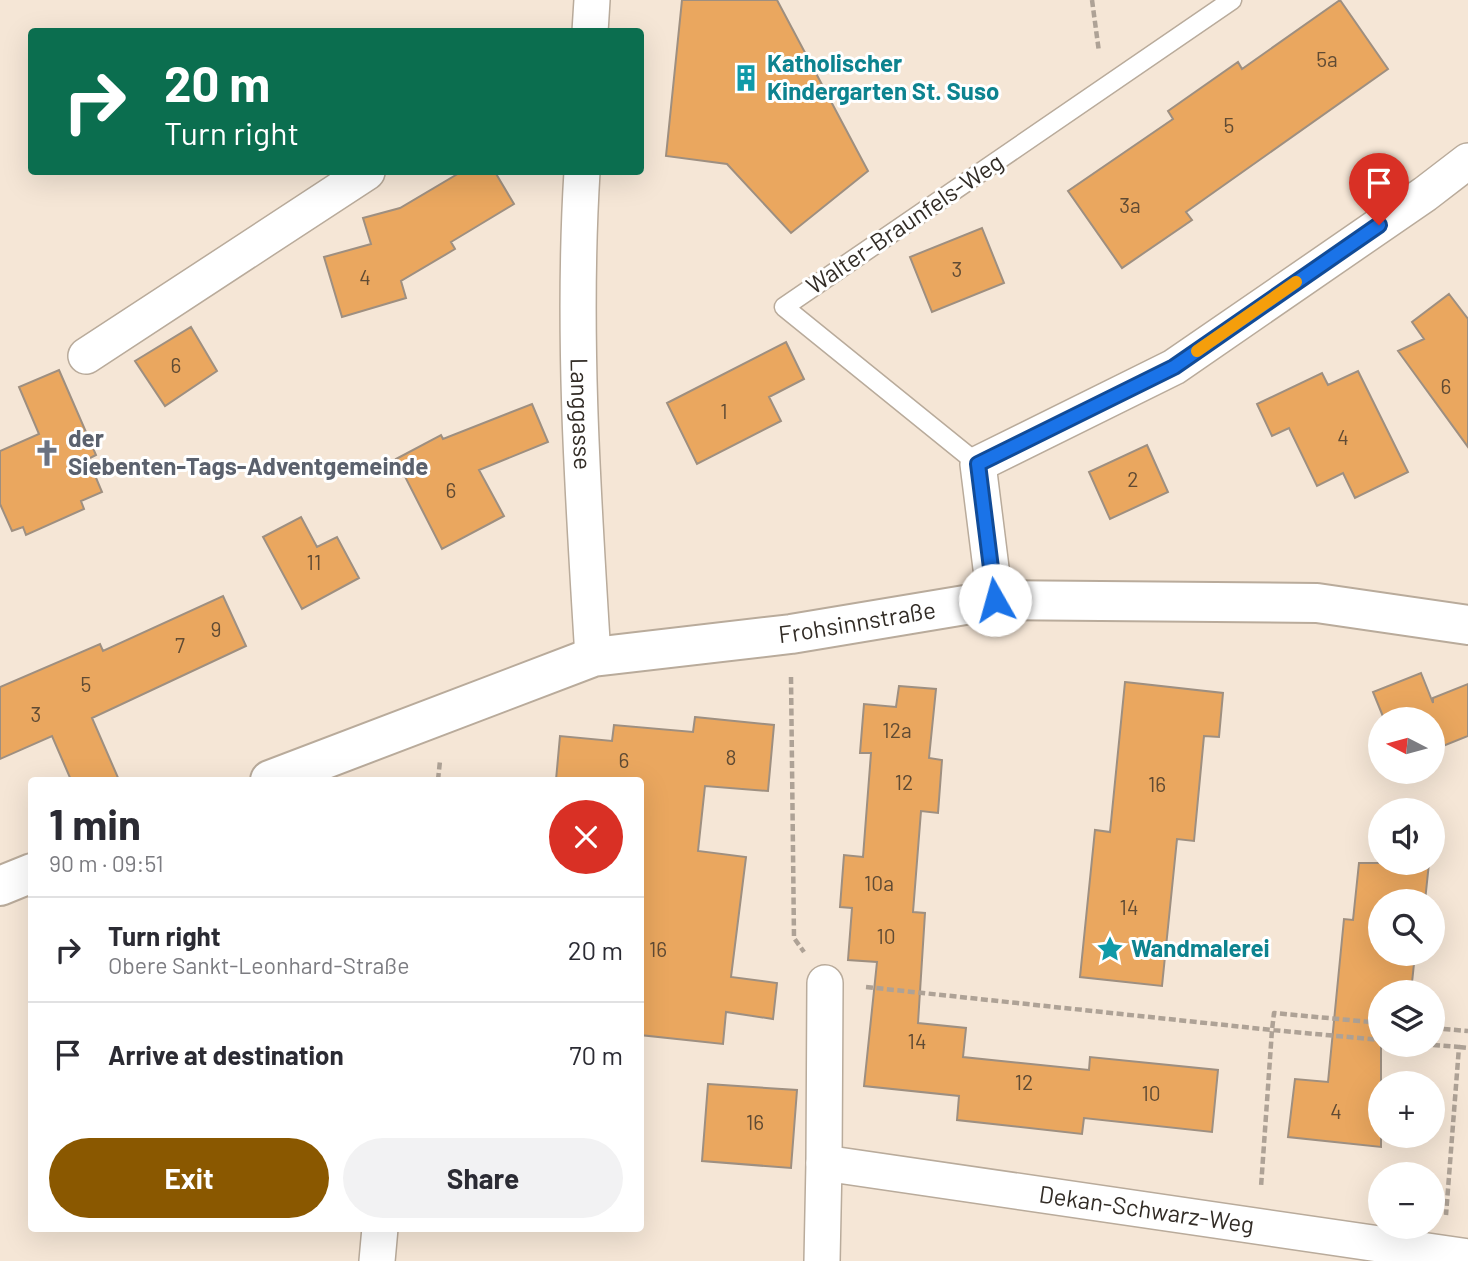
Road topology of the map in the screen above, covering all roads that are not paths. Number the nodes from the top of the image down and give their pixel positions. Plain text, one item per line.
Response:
1 (1232, 0) edge
2 (1468, 161) edge
3 (362, 175) edge
4 (582, 175) edge
5 (86, 356) dead end
6 (978, 464) junction
7 (995, 600) junction
8 (1468, 625) edge
9 (593, 657) junction
10 (278, 777) edge
11 (28, 875) edge
12 (0, 886) edge
13 (825, 983) road end
14 (824, 1163) junction
15 (380, 1232) edge
16 (1455, 1255) edge
17 (377, 1261) edge
18 (822, 1261) edge

1 - 6 lane, Walter-Braunfels-Weg
2 - 6 street
3 - 5 street
4 - 9 street, Langgasse
6 - 7 street
7 - 8 street, Frohsinnstraße
7 - 9 street, Frohsinnstraße
9 - 10 street, Frohsinnstraße
11 - 12 street
13 - 14 street
14 - 16 street, Dekan-Schwarz-Weg
14 - 18 street
15 - 17 street

